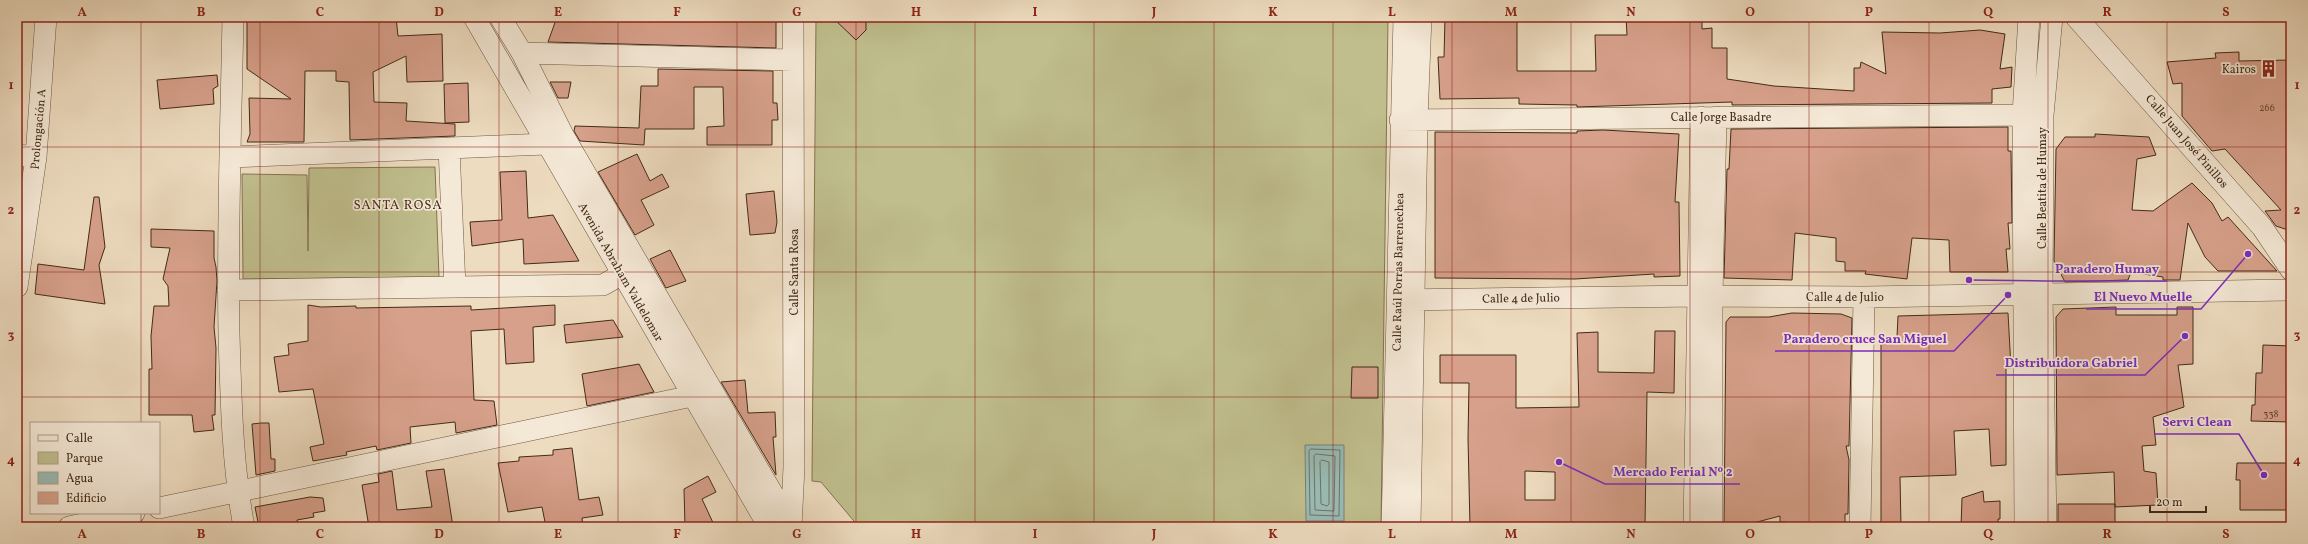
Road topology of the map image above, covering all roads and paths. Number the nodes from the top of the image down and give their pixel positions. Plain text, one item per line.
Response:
1 (46, 17) edge
2 (233, 17) edge
3 (474, 17) edge
4 (500, 17) edge
5 (793, 17) edge
6 (1404, 17) edge
7 (1421, 17) edge
8 (2028, 17) edge
9 (2052, 17) edge
10 (2076, 17) edge
11 (522, 53) junction
12 (793, 60) junction
13 (2033, 115) junction
14 (1708, 117) junction
15 (1408, 120) junction
16 (555, 140) junction
17 (449, 148) junction
18 (27, 156) edge
19 (230, 157) junction
20 (2291, 270) edge
21 (622, 274) junction
22 (17, 287) edge
23 (455, 287) junction
24 (228, 290) junction
25 (2291, 290) edge
26 (2032, 295) junction
27 (1705, 296) junction
28 (1864, 297) junction
29 (1407, 300) junction
30 (701, 392) junction
31 (794, 467) junction
32 (759, 474) junction
33 (237, 491) junction
34 (160, 508) edge
35 (129, 514) edge
36 (69, 527) edge
37 (244, 527) edge
38 (769, 527) edge
39 (791, 527) edge
40 (1392, 527) edge
41 (1410, 527) edge
42 (1694, 527) edge
43 (1712, 527) edge
44 (1860, 527) edge
45 (2025, 527) edge
46 (2046, 527) edge

1 - 18 street, Prolongación A
2 - 19 street
3 - 16 street, Avenida Abraham Valdelomar
4 - 11 street, Avenida Abraham Valdelomar
5 - 12 street, Calle Santa Rosa
6 - 15 street, Calle Raúl Porras Barrenechea
7 - 15 street, Calle Raúl Porras Barrenechea
8 - 13 street, Calle Beatita de Humay
9 - 13 street, Calle Beatita de Humay
10 - 20 street, Calle Juan José Pinillos
11 - 12 street
11 - 16 street, Avenida Abraham Valdelomar
12 - 31 street, Calle Santa Rosa
13 - 14 street, Calle Jorge Basadre
13 - 26 street, Calle Beatita de Humay
14 - 15 street, Calle Jorge Basadre
14 - 27 street
15 - 29 street, Calle Raúl Porras Barrenechea
16 - 17 street
16 - 21 street, Avenida Abraham Valdelomar
16 - 30 street, Avenida Abraham Valdelomar
17 - 19 street
17 - 23 street
18 - 22 street, Prolongación A
19 - 24 street
21 - 23 street
21 - 30 street, Avenida Abraham Valdelomar
23 - 24 street
24 - 33 street
25 - 26 street, Calle 4 de Julio
26 - 28 street, Calle 4 de Julio
26 - 45 street, Calle Beatita de Humay
26 - 46 street, Calle Beatita de Humay
27 - 28 street, Calle 4 de Julio
27 - 29 street, Calle 4 de Julio
27 - 42 street
27 - 43 street
28 - 44 street
29 - 40 street, Calle Raúl Porras Barrenechea
29 - 41 street, Calle Raúl Porras Barrenechea
30 - 32 street, Avenida Abraham Valdelomar
30 - 33 street
30 - 38 street, Avenida Abraham Valdelomar
31 - 32 street
31 - 39 street, Calle Santa Rosa
32 - 39 street, Avenida Abraham Valdelomar
33 - 34 street
33 - 37 street
35 - 36 street

